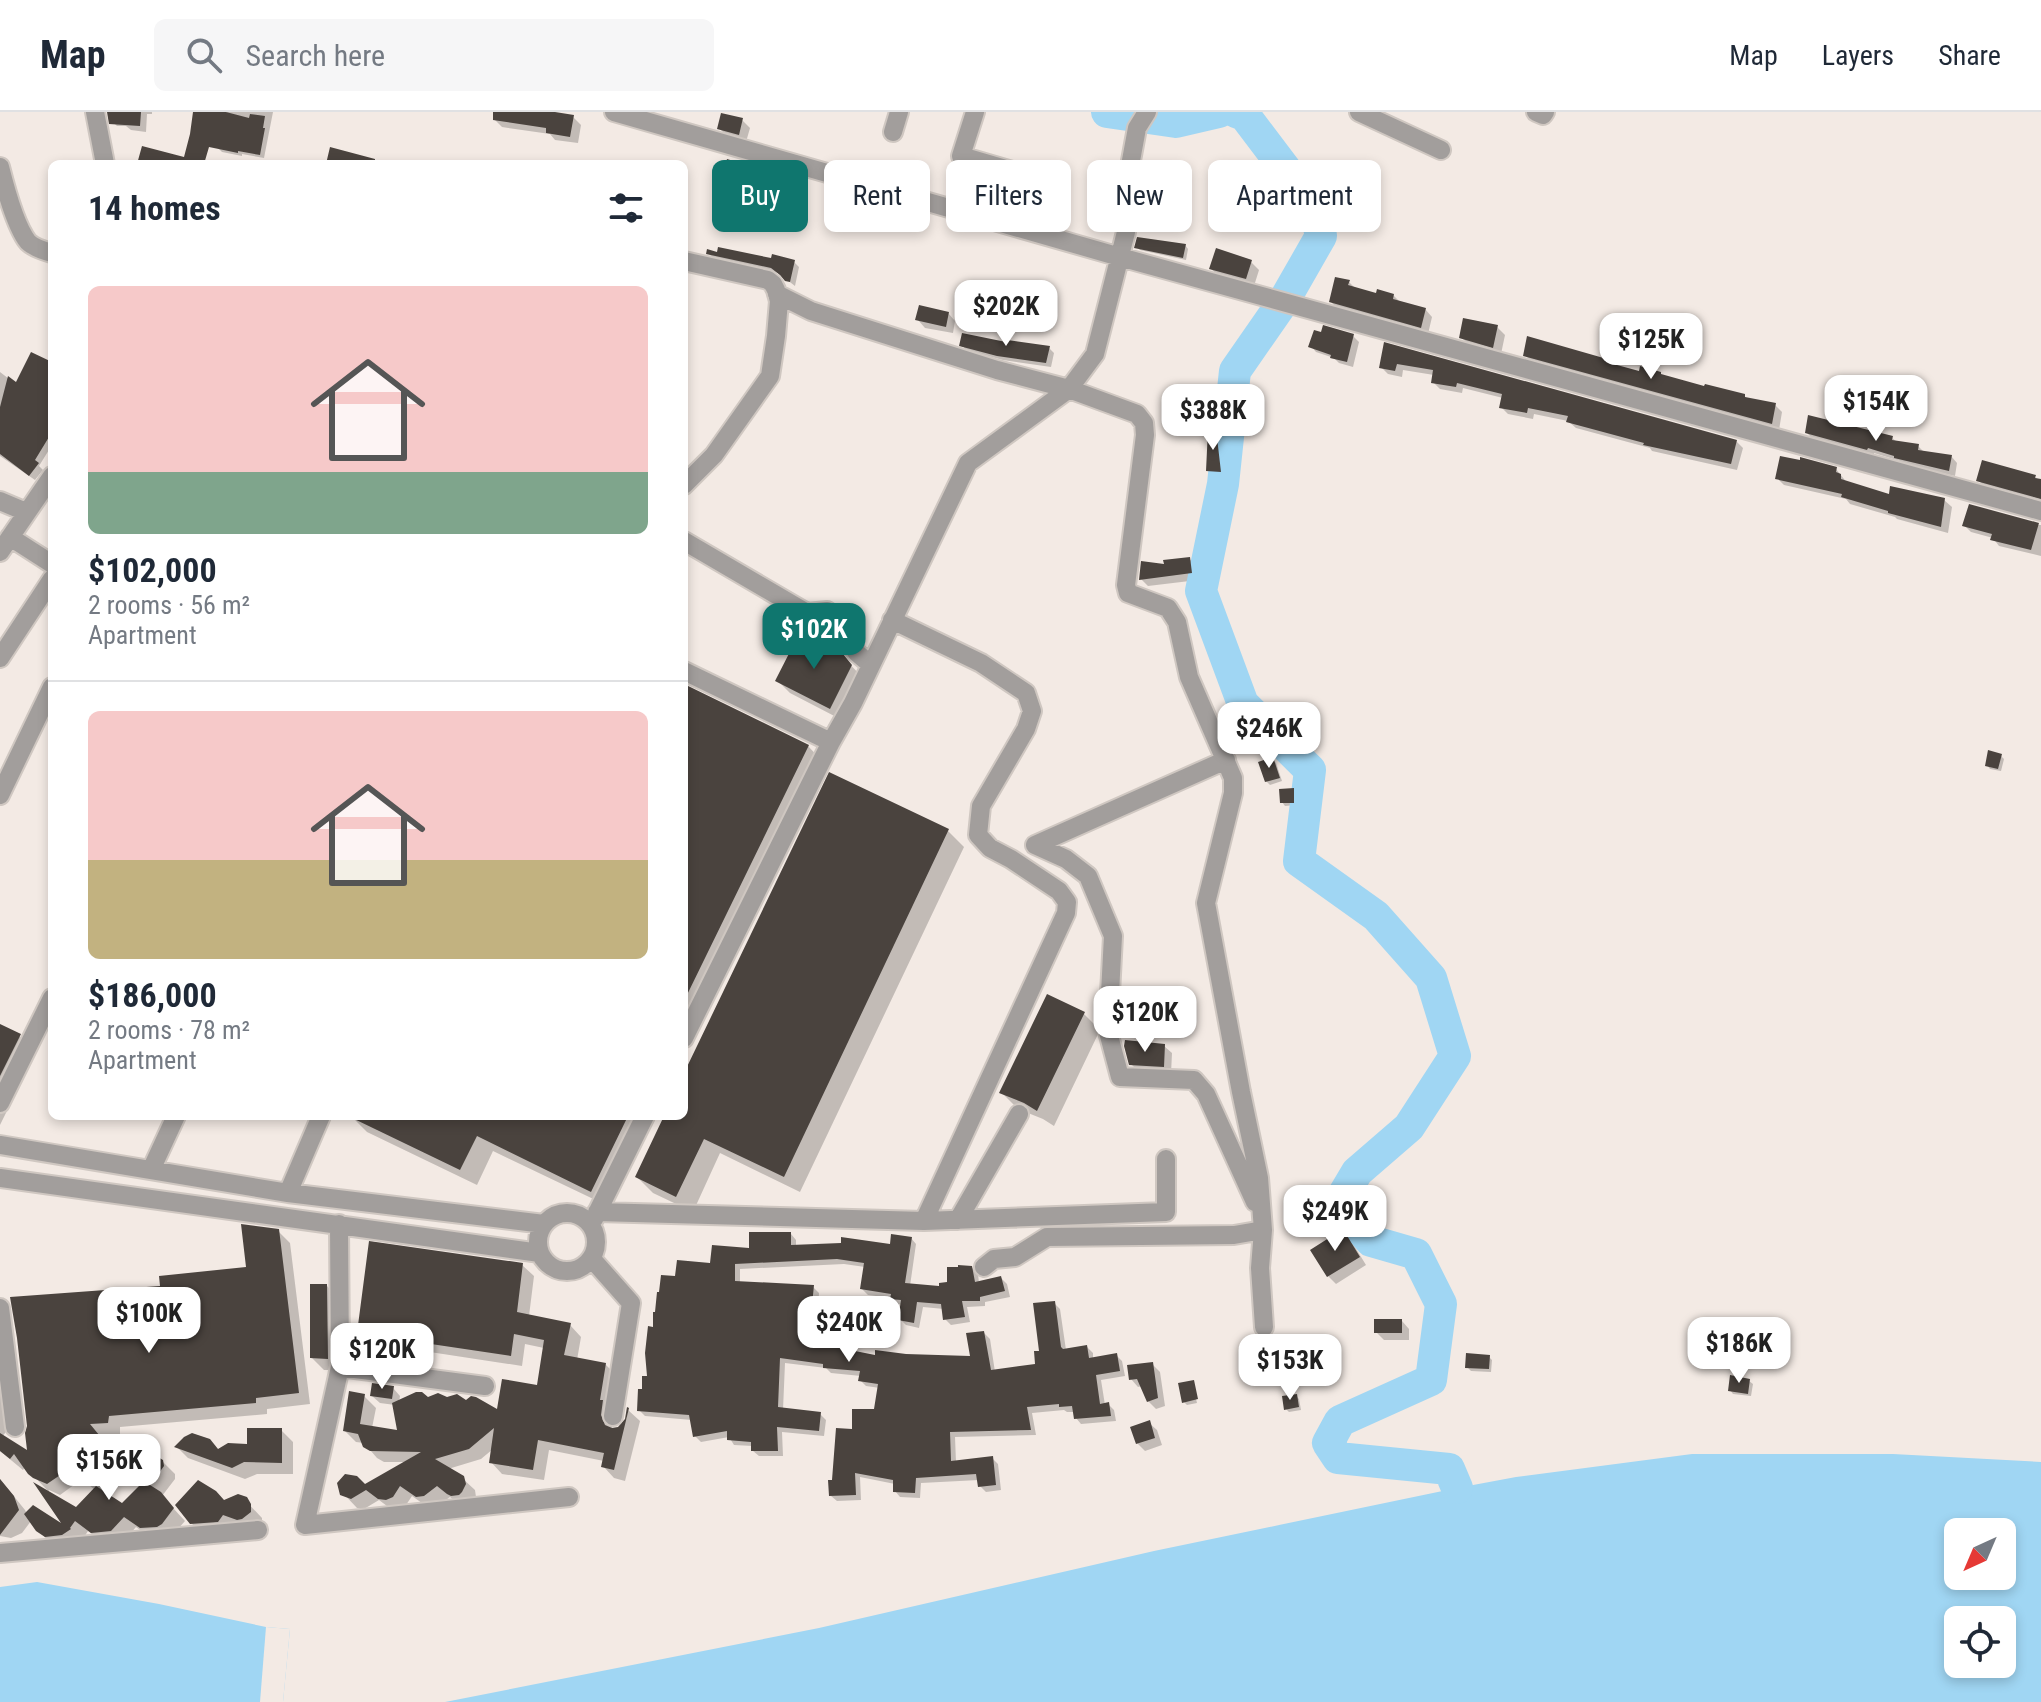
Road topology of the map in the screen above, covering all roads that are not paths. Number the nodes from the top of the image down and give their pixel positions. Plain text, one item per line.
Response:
1 (95, 112) edge
2 (614, 112) edge
3 (899, 112) edge
4 (975, 112) edge
5 (1536, 112) edge
6 (1545, 112) edge
7 (1368, 114) edge
8 (1142, 120) edge
9 (893, 132) dead end
10 (1441, 150) dead end
11 (104, 160) edge
12 (975, 160) edge
13 (0, 167) edge
14 (48, 252) edge
15 (1120, 257) junction
16 (688, 262) edge
17 (777, 294) junction
18 (1069, 389) junction
19 (688, 481) edge
20 (48, 482) edge
21 (0, 501) edge
22 (2041, 511) edge
23 (26, 512) junction
24 (688, 543) edge
25 (5, 545) edge
26 (48, 562) edge
27 (48, 585) edge
28 (892, 620) junction
29 (0, 658) edge
30 (871, 665) junction
31 (688, 673) edge
32 (48, 695) edge
33 (831, 742) junction
34 (1226, 760) junction
35 (0, 795) edge
36 (48, 1006) edge
37 (688, 1030) edge
38 (0, 1103) edge
39 (1019, 1114) dead end
40 (174, 1120) edge
41 (319, 1120) edge
42 (643, 1120) edge
43 (0, 1145) edge
44 (1166, 1159) dead end
45 (151, 1170) junction
46 (0, 1178) edge
47 (288, 1193) junction
48 (594, 1219) junction
49 (958, 1220) junction
50 (924, 1221) junction
51 (1262, 1222) junction
52 (339, 1224) junction
53 (544, 1224) junction
54 (540, 1253) junction
55 (592, 1259) junction
56 (984, 1267) dead end
57 (1, 1316) edge
58 (1264, 1327) dead end
59 (340, 1367) junction
60 (485, 1386) dead end
61 (613, 1416) dead end
62 (15, 1427) dead end
63 (569, 1497) dead end
64 (258, 1530) dead end
65 (0, 1553) edge

1 - 11 street
2 - 15 street
3 - 9 street
4 - 12 street
5 - 6 street
7 - 10 street
8 - 15 street
13 - 14 street
15 - 18 street
15 - 22 street
16 - 17 street
17 - 18 street
17 - 19 street
18 - 28 street
18 - 34 street
20 - 23 street
21 - 23 street
23 - 25 street
24 - 30 street
25 - 26 street
27 - 29 street
28 - 30 street
28 - 50 street
30 - 33 street
31 - 33 street
32 - 35 street
33 - 37 street
34 - 51 street
34 - 51 street
36 - 38 street
39 - 49 street
40 - 45 street
41 - 47 street
42 - 48 street
43 - 45 street
44 - 49 street
45 - 47 street
46 - 52 street
47 - 53 street
48 - 50 street
48 - 53 street
48 - 55 street
49 - 50 street
51 - 56 street
51 - 58 street
52 - 54 street
52 - 59 street
53 - 54 street
54 - 55 street
55 - 61 street
57 - 62 street
59 - 60 street
59 - 63 street
64 - 65 street

